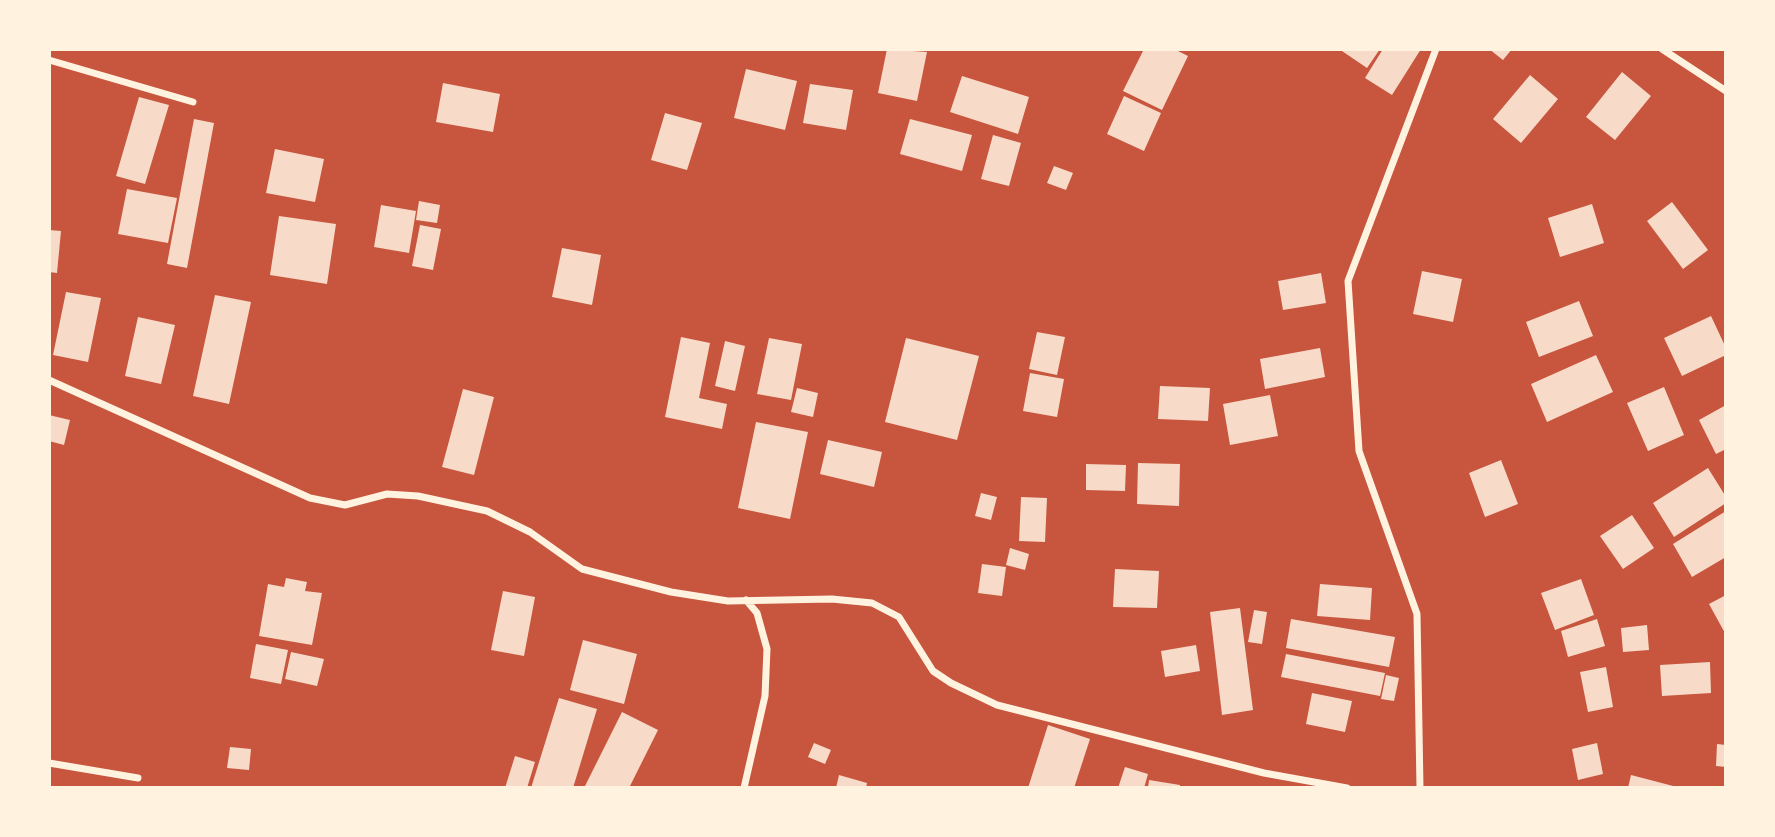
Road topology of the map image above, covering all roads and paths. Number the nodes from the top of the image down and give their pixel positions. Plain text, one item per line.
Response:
1 (1436, 49) edge
2 (1661, 49) edge
3 (49, 60) edge
4 (1726, 91) edge
5 (193, 102) dead end
6 (49, 380) edge
7 (747, 600) junction
8 (49, 763) edge
9 (138, 778) dead end
10 (744, 788) edge
11 (1347, 788) edge
12 (1420, 788) edge

1 - 12 street
2 - 4 street
3 - 5 street
6 - 7 street
7 - 10 street
7 - 11 street
8 - 9 street

